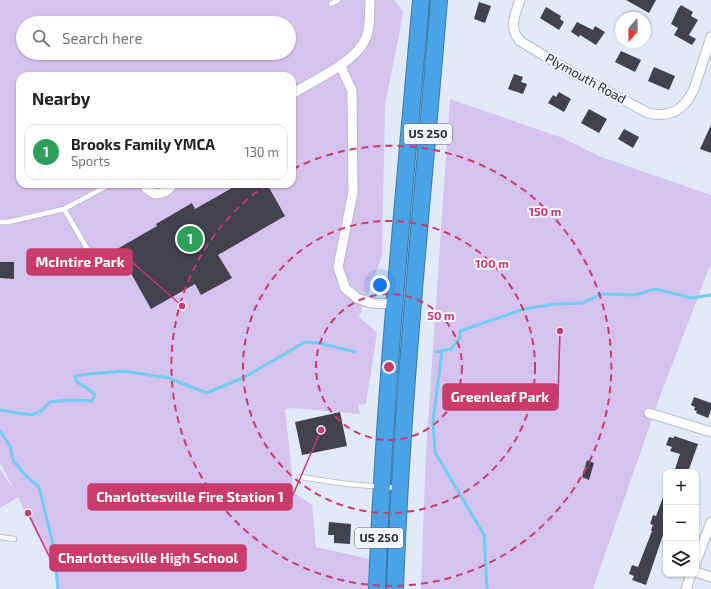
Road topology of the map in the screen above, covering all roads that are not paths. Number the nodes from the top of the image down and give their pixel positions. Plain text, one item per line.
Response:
1 (338, 0) edge
2 (370, 0) edge
3 (420, 0) edge
4 (439, 0) edge
5 (520, 0) edge
6 (331, 4) dead end
7 (711, 37) edge
8 (340, 65) junction
9 (296, 92) edge
10 (103, 188) edge
11 (146, 188) edge
12 (171, 188) edge
13 (64, 209) junction
14 (0, 222) edge
15 (116, 265) dead end
16 (395, 304) junction
17 (649, 413) dead end
18 (711, 432) edge
19 (300, 477) dead end
20 (381, 487) junction
21 (400, 488) junction
22 (711, 522) edge
23 (0, 537) edge
24 (14, 539) dead end
25 (699, 554) edge
26 (699, 573) edge
27 (690, 577) edge
28 (711, 577) edge
29 (377, 589) edge
30 (395, 589) edge
31 (686, 589) edge

1 - 6 lane
2 - 8 street
3 - 16 highway, US 250
4 - 21 highway, US 250
5 - 7 street, Plymouth Road
8 - 9 street
8 - 16 street
10 - 13 lane
11 - 12 street
13 - 14 lane
13 - 15 lane
16 - 20 highway, US 250
17 - 18 street
19 - 20 lane
20 - 21 lane
20 - 29 highway, US 250
21 - 30 highway, US 250
22 - 25 street
23 - 24 lane
26 - 28 street
27 - 31 street

